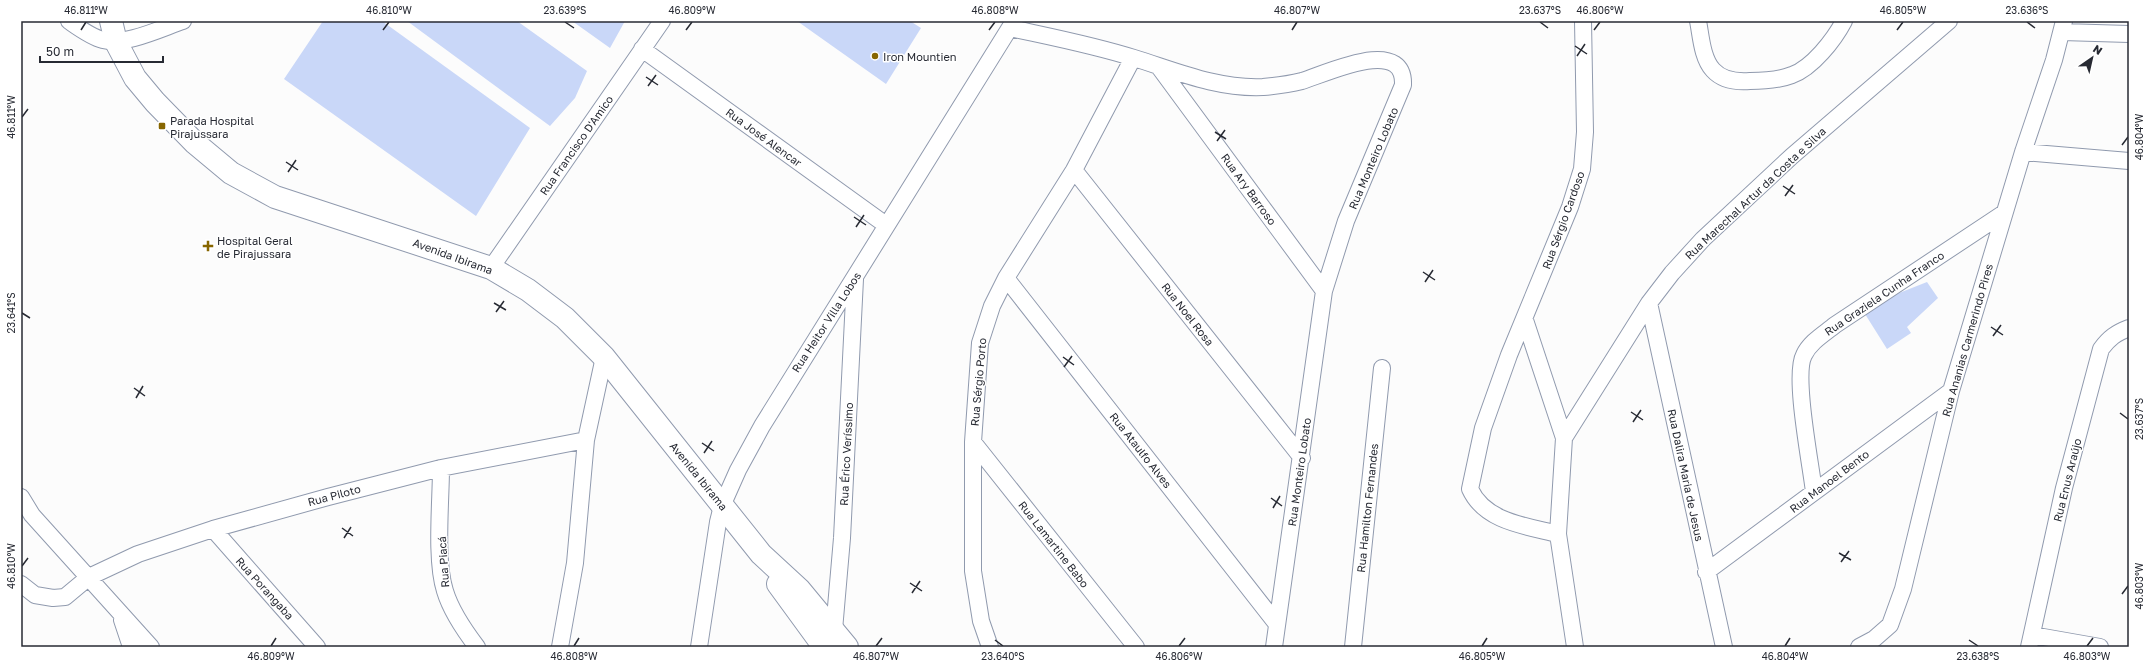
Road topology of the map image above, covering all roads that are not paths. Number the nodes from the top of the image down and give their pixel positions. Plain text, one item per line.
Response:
1 (68, 21) edge
2 (111, 21) edge
3 (183, 21) edge
4 (662, 21) edge
5 (1583, 21) edge
6 (1698, 21) edge
7 (1844, 21) edge
8 (1949, 21) edge
9 (1012, 25) edge
10 (2063, 26) edge
11 (2129, 34) edge
12 (116, 42) junction
13 (642, 49) junction
14 (1133, 58) junction
15 (1159, 67) junction
16 (2023, 152) junction
17 (2129, 161) edge
18 (1074, 170) junction
19 (2004, 213) junction
20 (886, 225) junction
21 (491, 268) junction
22 (855, 278) junction
23 (1006, 278) junction
24 (1324, 291) junction
25 (1650, 303) junction
26 (1525, 320) junction
27 (2129, 328) edge
28 (604, 358) junction
29 (1382, 368) dead end
30 (1951, 391) junction
31 (1564, 438) junction
32 (586, 440) junction
33 (973, 442) junction
34 (1302, 458) junction
35 (441, 468) junction
36 (1814, 492) junction
37 (21, 497) edge
38 (722, 506) junction
39 (213, 529) junction
40 (1558, 534) junction
41 (1706, 572) junction
42 (89, 577) junction
43 (21, 584) edge
44 (119, 613) junction
45 (1276, 623) junction
46 (835, 641) edge
47 (2031, 641) edge
48 (131, 647) edge
49 (151, 647) edge
50 (318, 647) edge
51 (477, 647) edge
52 (560, 647) edge
53 (699, 647) edge
54 (990, 647) edge
55 (1136, 647) edge
56 (1274, 647) edge
57 (1353, 647) edge
58 (1575, 647) edge
59 (1724, 647) edge
60 (1858, 647) edge
61 (2100, 647) edge

1 - 12 street
2 - 12 main road, Avenida Ibirama
3 - 12 street
4 - 13 street, Rua Francisco D'Amico
5 - 26 street, Rua Sérgio Cardoso
6 - 7 street
8 - 25 street, Rua Marechal Artur da Costa e Silva
9 - 14 street, Rua Monteiro Lobato
9 - 20 street, Rua Heitor Villa Lobos
10 - 11 street
10 - 16 street, Rua Ananias Carmerindo Pires
12 - 21 main road, Avenida Ibirama
13 - 20 street, Rua José Alencar
13 - 21 street, Rua Francisco D'Amico
14 - 15 street, Rua Monteiro Lobato
14 - 18 street, Rua Sérgio Porto
15 - 24 street, Rua Ary Barroso
15 - 24 street, Rua Monteiro Lobato
16 - 17 street
16 - 19 street, Rua Ananias Carmerindo Pires
18 - 23 street, Rua Sérgio Porto
18 - 34 street, Rua Noel Rosa
19 - 30 street, Rua Ananias Carmerindo Pires
19 - 36 street, Rua Graziela Cunha Franco
20 - 22 street, Rua Heitor Villa Lobos
21 - 28 main road, Avenida Ibirama
22 - 38 street, Rua Heitor Villa Lobos
22 - 46 street, Rua Érico Veríssimo
23 - 33 street, Rua Sérgio Porto
23 - 45 street, Rua Ataulfo Alves
24 - 34 street, Rua Monteiro Lobato
25 - 31 street, Rua Marechal Artur da Costa e Silva
25 - 41 street, Rua Dalira Maria de Jesus
26 - 31 street
26 - 40 street, Rua Sérgio Cardoso
27 - 47 street, Rua Enus Araújo
28 - 32 street
28 - 38 main road, Avenida Ibirama
29 - 57 street, Rua Hamilton Fernandes
30 - 36 street, Rua Manoel Bento
30 - 60 street, Rua Ananias Carmerindo Pires
31 - 40 street, Rua Marechal Artur da Costa e Silva
32 - 35 street, Rua Piloto
32 - 52 street
33 - 54 street, Rua Sérgio Porto
33 - 55 street, Rua Lamartine Babo
34 - 45 street, Rua Monteiro Lobato
35 - 39 street, Rua Piloto
35 - 51 street, Rua Piacá
36 - 41 street, Rua Manoel Bento
37 - 42 street
38 - 46 main road, Avenida Ibirama
38 - 53 street, Rua Heitor Villa Lobos
39 - 42 street, Rua Piloto
39 - 50 street, Rua Porangaba
40 - 58 street, Rua Marechal Artur da Costa e Silva
41 - 59 street, Rua Dalira Maria de Jesus
42 - 43 street, Rua Piloto
42 - 44 street
44 - 48 street
44 - 49 street
45 - 56 street, Rua Monteiro Lobato
47 - 61 street

